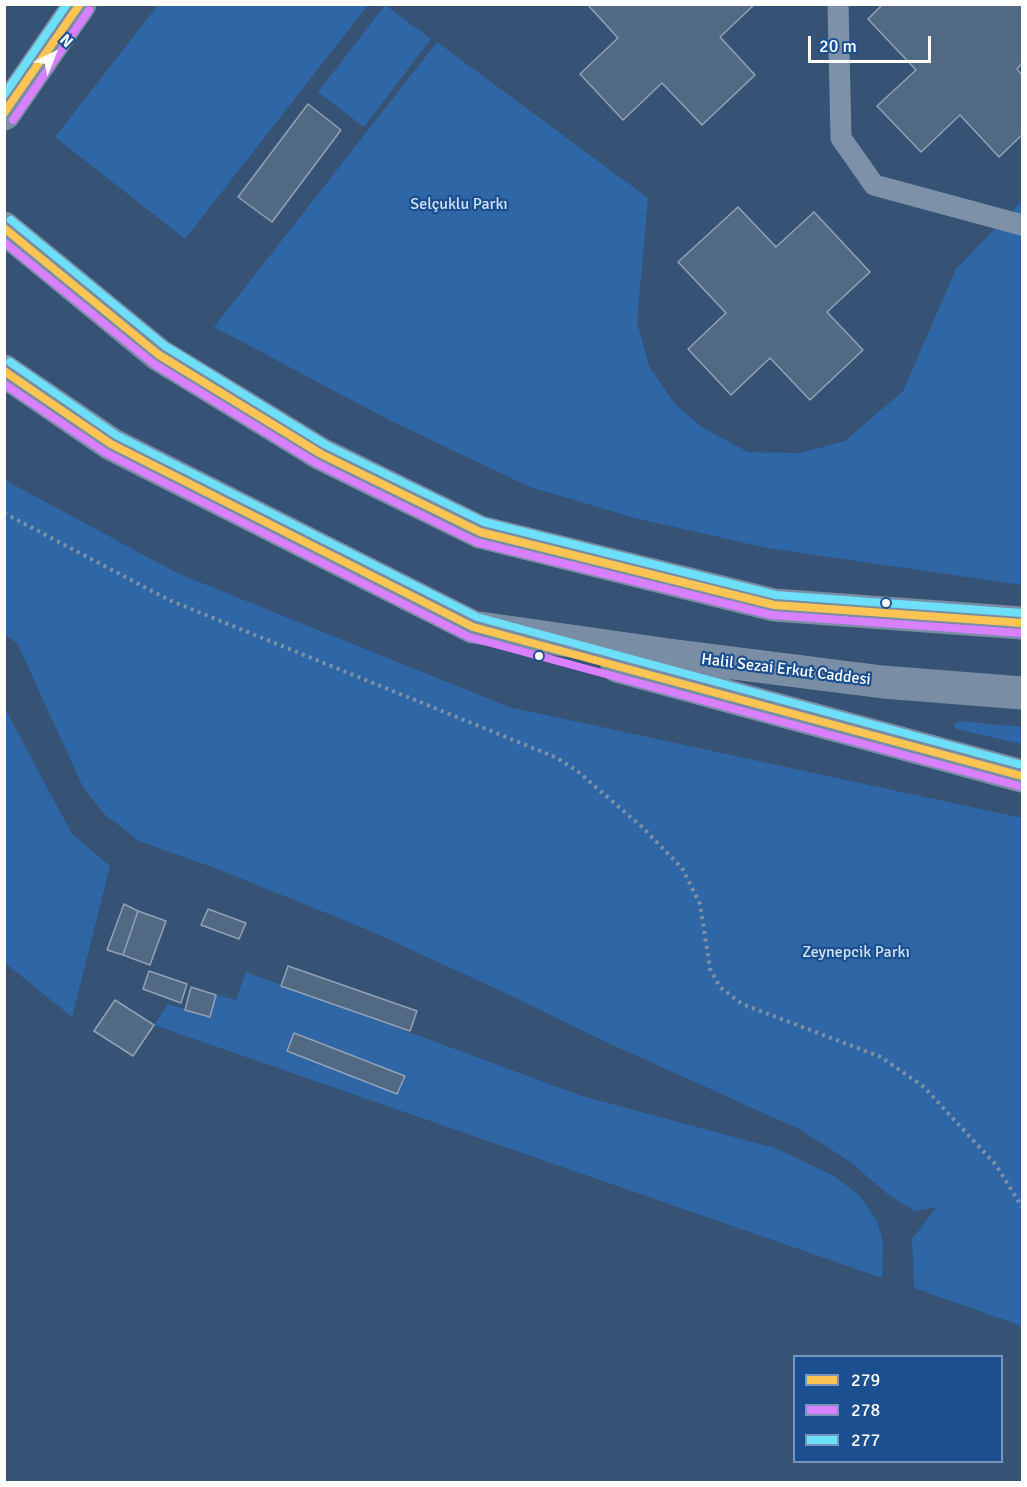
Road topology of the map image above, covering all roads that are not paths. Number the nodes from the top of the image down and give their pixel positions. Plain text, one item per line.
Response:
1 (80, 4) edge
2 (838, 4) edge
3 (4, 114) edge
4 (1023, 225) edge
5 (4, 228) edge
6 (4, 371) edge
7 (1023, 622) edge
8 (474, 627) junction
9 (1023, 693) edge
10 (1023, 776) edge

1 - 3 main road
2 - 4 lane
5 - 7 main road
6 - 8 main road, Halil Sezai Erkut Caddesi
8 - 9 main road, Halil Sezai Erkut Caddesi
8 - 10 main road

